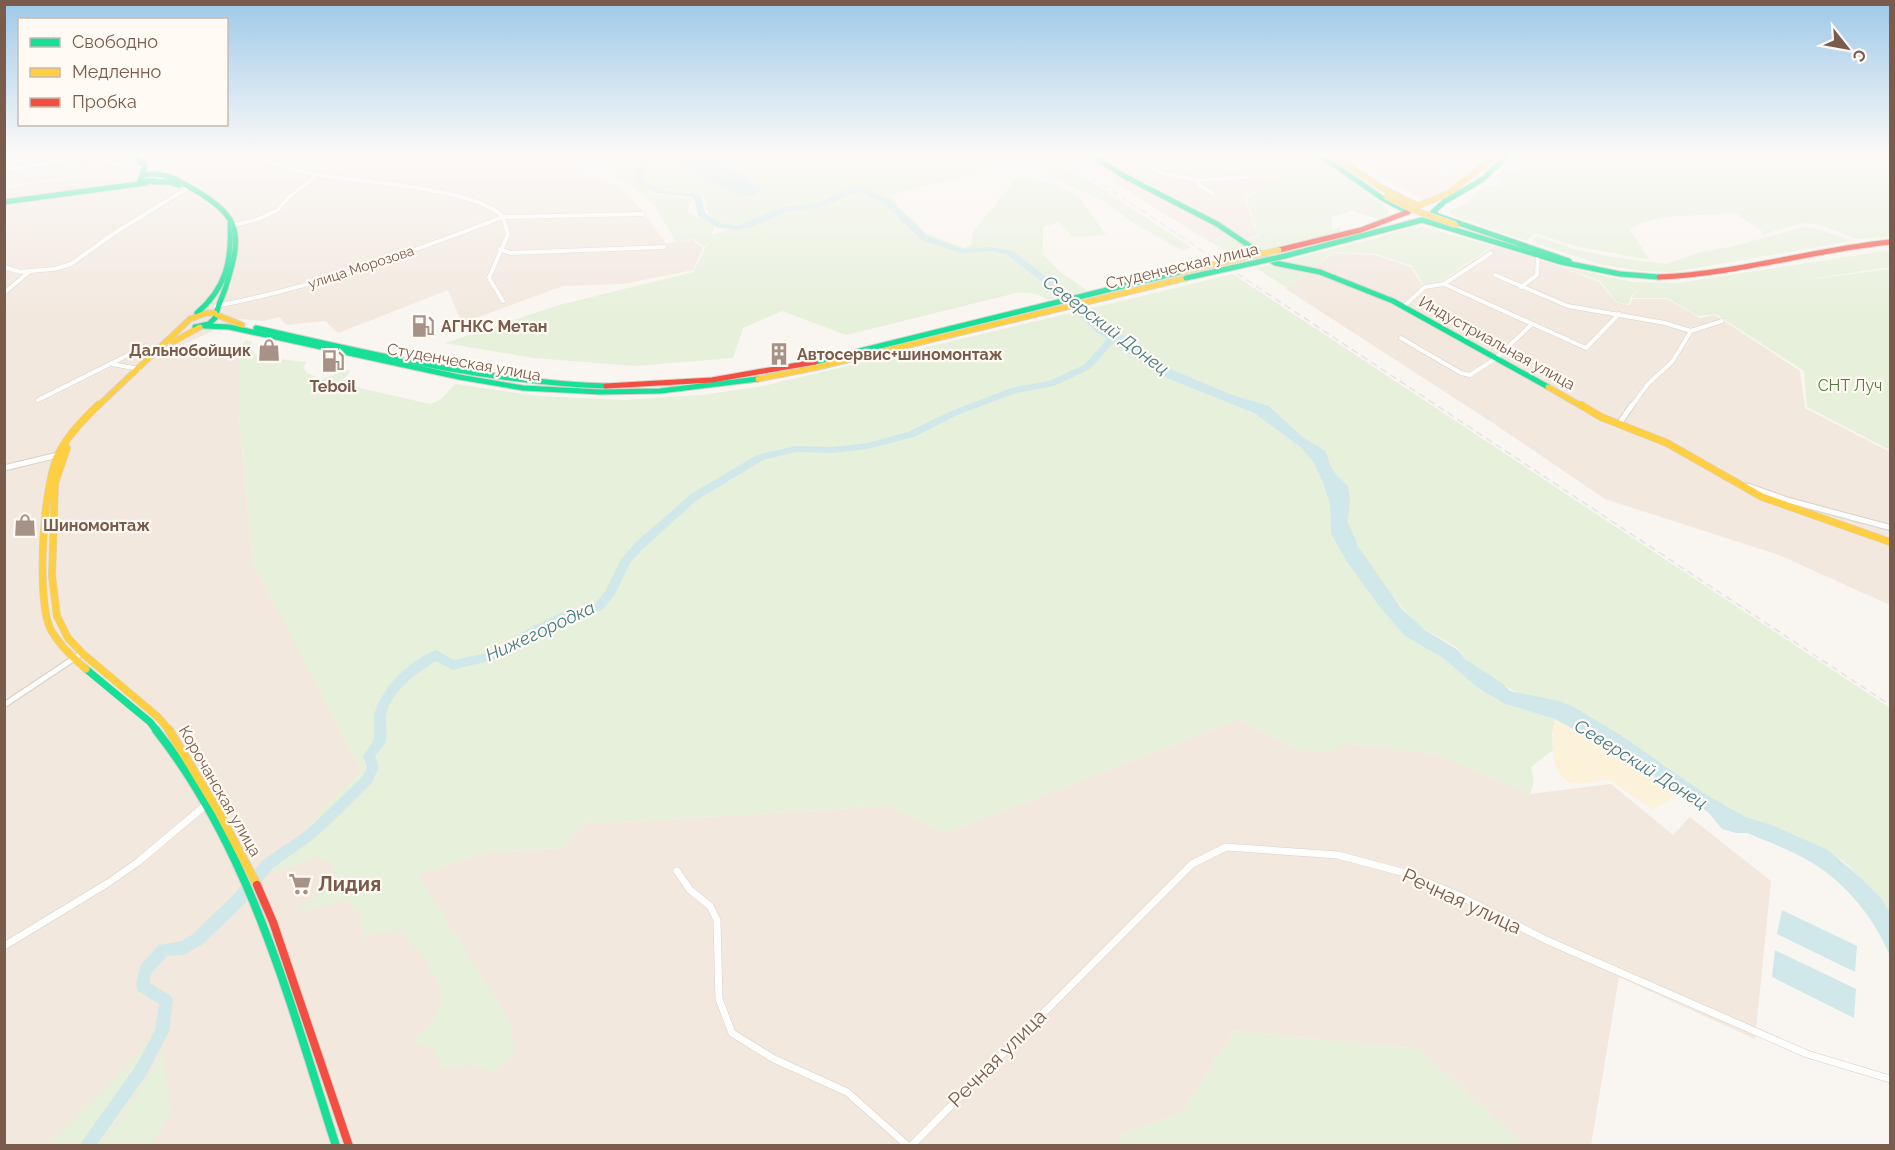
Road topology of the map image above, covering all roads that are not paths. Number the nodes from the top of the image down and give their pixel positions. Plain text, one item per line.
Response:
1 (154, 209) edge
2 (218, 209) edge
3 (224, 209) edge
4 (279, 209) edge
5 (492, 209) edge
6 (1187, 209) edge
7 (1392, 209) edge
8 (1403, 209) edge
9 (1411, 209) edge
10 (1414, 209) edge
11 (1425, 209) edge
12 (1435, 209) edge
13 (1441, 209) edge
14 (1408, 212) junction
15 (1433, 212) junction
16 (643, 214) dead end
17 (503, 217) junction
18 (1422, 220) junction
19 (1385, 223) junction
20 (1454, 223) junction
21 (235, 225) junction
22 (1890, 242) edge
23 (664, 247) dead end
24 (500, 249) junction
25 (1491, 253) dead end
26 (1538, 255) junction
27 (4, 267) edge
28 (1586, 267) junction
29 (30, 271) junction
30 (1496, 275) dead end
31 (1444, 284) junction
32 (1521, 287) junction
33 (4, 293) edge
34 (1099, 296) junction
35 (504, 301) dead end
36 (1404, 306) junction
37 (1044, 310) junction
38 (216, 311) junction
39 (196, 314) junction
40 (1619, 314) junction
41 (188, 321) junction
42 (1722, 321) dead end
43 (1532, 325) junction
44 (202, 326) junction
45 (1691, 331) junction
46 (1401, 338) dead end
47 (146, 346) dead end
48 (1497, 358) junction
49 (112, 364) junction
50 (139, 369) junction
51 (38, 400) dead end
52 (1619, 424) junction
53 (60, 455) junction
54 (4, 468) edge
55 (1735, 482) junction
56 (1888, 527) dead end
57 (1890, 542) edge
58 (82, 653) junction
59 (74, 658) junction
60 (4, 705) edge
61 (209, 803) junction
62 (677, 871) dead end
63 (4, 946) edge
64 (1890, 1079) edge
65 (336, 1146) edge
66 (349, 1146) edge
67 (909, 1146) edge

1 - 29 street
2 - 39 main road
3 - 21 main road
4 - 21 street
5 - 17 street
6 - 36 main road, Индустриальная улица
7 - 19 main road
8 - 14 main road
9 - 20 main road, bridge
10 - 14 main road, Студенческая улица
11 - 15 main road
12 - 15 main road
13 - 20 main road
14 - 18 main road
14 - 19 main road, Студенческая улица
15 - 18 main road
15 - 20 main road
16 - 17 street
17 - 24 street
17 - 38 street, улица Морозова
18 - 26 main road
18 - 34 main road, Студенческая улица, bridge
19 - 34 main road, Студенческая улица, bridge
20 - 28 main road
21 - 38 main road
22 - 28 main road
23 - 24 street
24 - 35 street
25 - 31 street
26 - 28 main road
26 - 32 street
27 - 29 street
29 - 33 street
30 - 32 street
31 - 36 street
31 - 43 street
32 - 40 street
34 - 37 main road, Студенческая улица
36 - 48 main road, Индустриальная улица
37 - 38 main road, Студенческая улица
37 - 44 main road, Студенческая улица
38 - 39 main road
38 - 44 main road, Корочанская улица
39 - 41 main road, Корочанская улица
40 - 43 street
40 - 45 street
41 - 44 main road
41 - 50 main road, Корочанская улица
42 - 45 street
43 - 48 street
44 - 53 main road, Корочанская улица
45 - 52 street
46 - 48 street
47 - 49 street
48 - 52 main road, Индустриальная улица
49 - 50 street
49 - 51 street
50 - 53 main road, Корочанская улица
52 - 55 main road, Индустриальная улица
53 - 54 street
53 - 58 main road, Корочанская улица
53 - 59 main road, Корочанская улица
55 - 56 street
55 - 57 main road, Индустриальная улица
58 - 59 street
58 - 61 main road, Корочанская улица
59 - 60 street
59 - 61 main road, Корочанская улица
61 - 63 street
61 - 65 main road, Корочанская улица
61 - 66 main road, Корочанская улица
62 - 67 street
64 - 67 street, Речная улица

